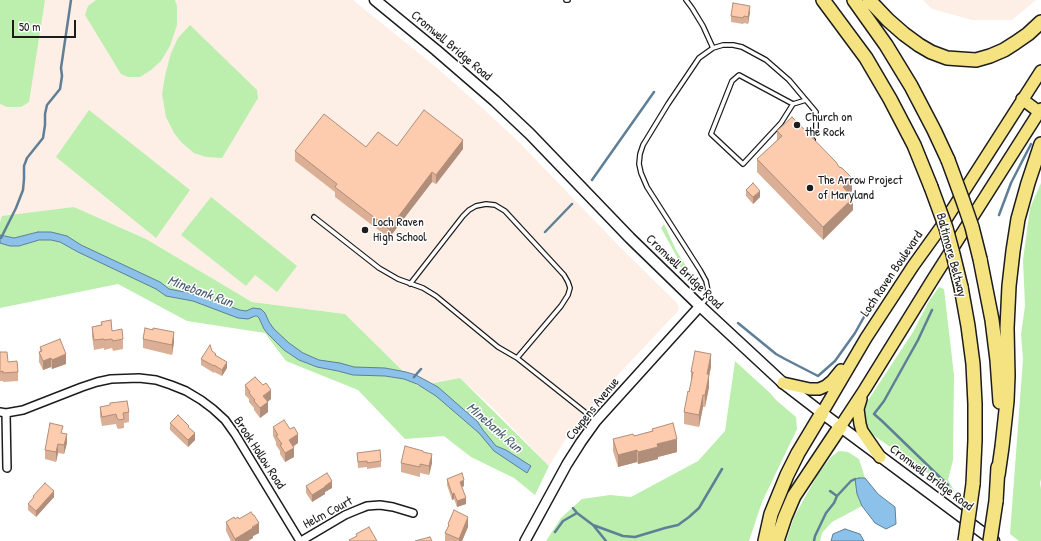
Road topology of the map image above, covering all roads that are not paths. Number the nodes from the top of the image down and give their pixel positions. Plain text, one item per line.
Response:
1 (375, 0) edge
2 (686, 0) edge
3 (823, 0) edge
4 (854, 0) edge
5 (869, 0) edge
6 (1041, 22) edge
7 (713, 48) junction
8 (1041, 71) edge
9 (806, 100) junction
10 (1022, 100) junction
11 (793, 104) junction
12 (1040, 110) edge
13 (817, 144) edge
14 (1041, 144) edge
15 (314, 217) dead end
16 (410, 284) junction
17 (700, 306) junction
18 (866, 338) junction
19 (517, 358) junction
20 (783, 383) junction
21 (865, 389) junction
22 (3, 413) edge
23 (822, 413) junction
24 (596, 421) junction
25 (840, 427) junction
26 (880, 457) junction
27 (7, 468) dead end
28 (998, 475) junction
29 (413, 513) dead end
30 (301, 541) edge
31 (525, 541) edge
32 (765, 541) edge
33 (777, 541) edge
34 (965, 541) edge
35 (990, 541) edge
36 (994, 541) edge

1 - 17 main road, Cromwell Bridge Road
2 - 7 lane
3 - 34 highway, Baltimore Beltway, bridge
4 - 28 highway, Baltimore Beltway, bridge
5 - 6 highway
7 - 9 lane
7 - 17 lane
8 - 10 main road, Loch Raven Boulevard
9 - 11 lane
9 - 13 lane
10 - 12 main road
10 - 18 main road, Loch Raven Boulevard
11 - 11 lane
12 - 21 main road
14 - 28 highway
15 - 16 lane
16 - 19 lane
16 - 19 lane
17 - 20 main road, Cromwell Bridge Road
17 - 24 street, Cowpens Avenue
18 - 20 main road
18 - 23 main road, Loch Raven Boulevard
19 - 24 lane
20 - 23 main road, Cromwell Bridge Road
21 - 25 main road
21 - 26 main road
22 - 27 street
22 - 30 street, Brook Hollow Road
23 - 25 main road, Cromwell Bridge Road
23 - 32 highway
24 - 31 street, Cowpens Avenue
25 - 26 main road, Cromwell Bridge Road
25 - 33 highway
26 - 36 main road, Cromwell Bridge Road
28 - 35 highway, Baltimore Beltway, bridge
29 - 30 street, Helm Court

